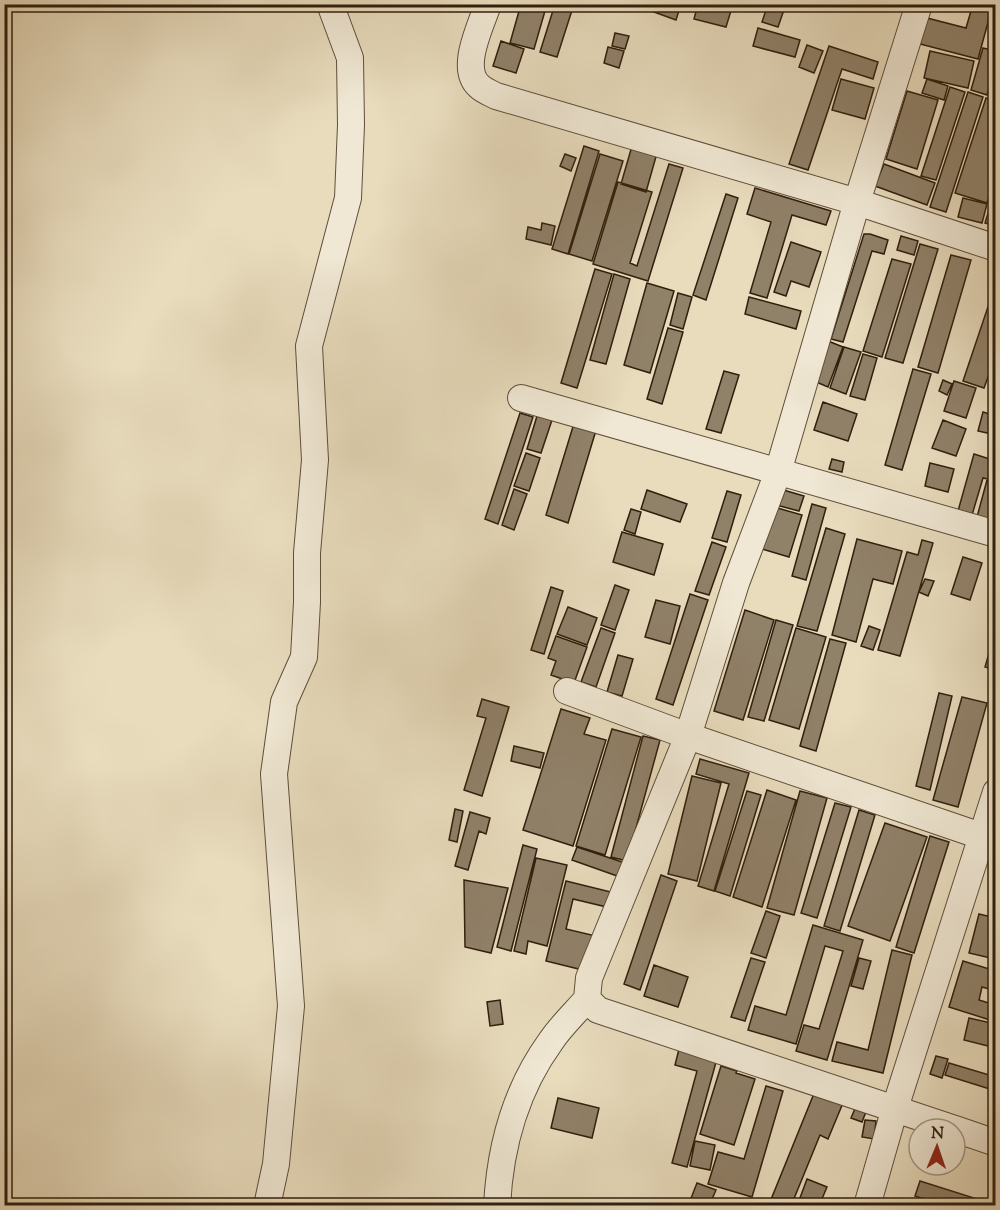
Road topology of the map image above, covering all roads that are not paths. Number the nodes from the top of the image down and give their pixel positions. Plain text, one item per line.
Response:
1 (330, 4) edge
2 (488, 4) edge
3 (919, 4) edge
4 (857, 202) junction
5 (996, 248) edge
6 (521, 398) dead end
7 (778, 472) junction
8 (996, 534) edge
9 (567, 691) dead end
10 (688, 736) junction
11 (996, 792) edge
12 (981, 836) junction
13 (587, 999) junction
14 (895, 1108) junction
15 (921, 1117) edge
16 (967, 1133) edge
17 (996, 1143) edge
18 (267, 1206) edge
19 (497, 1206) edge
20 (867, 1206) edge

1 - 18 street
2 - 4 street
3 - 4 street
4 - 5 street
4 - 7 street
6 - 7 street
7 - 8 street
7 - 10 street
9 - 10 street
10 - 12 street
10 - 13 street
11 - 12 street
12 - 14 street
13 - 14 street
13 - 19 street
14 - 15 street
14 - 20 street
16 - 17 street

